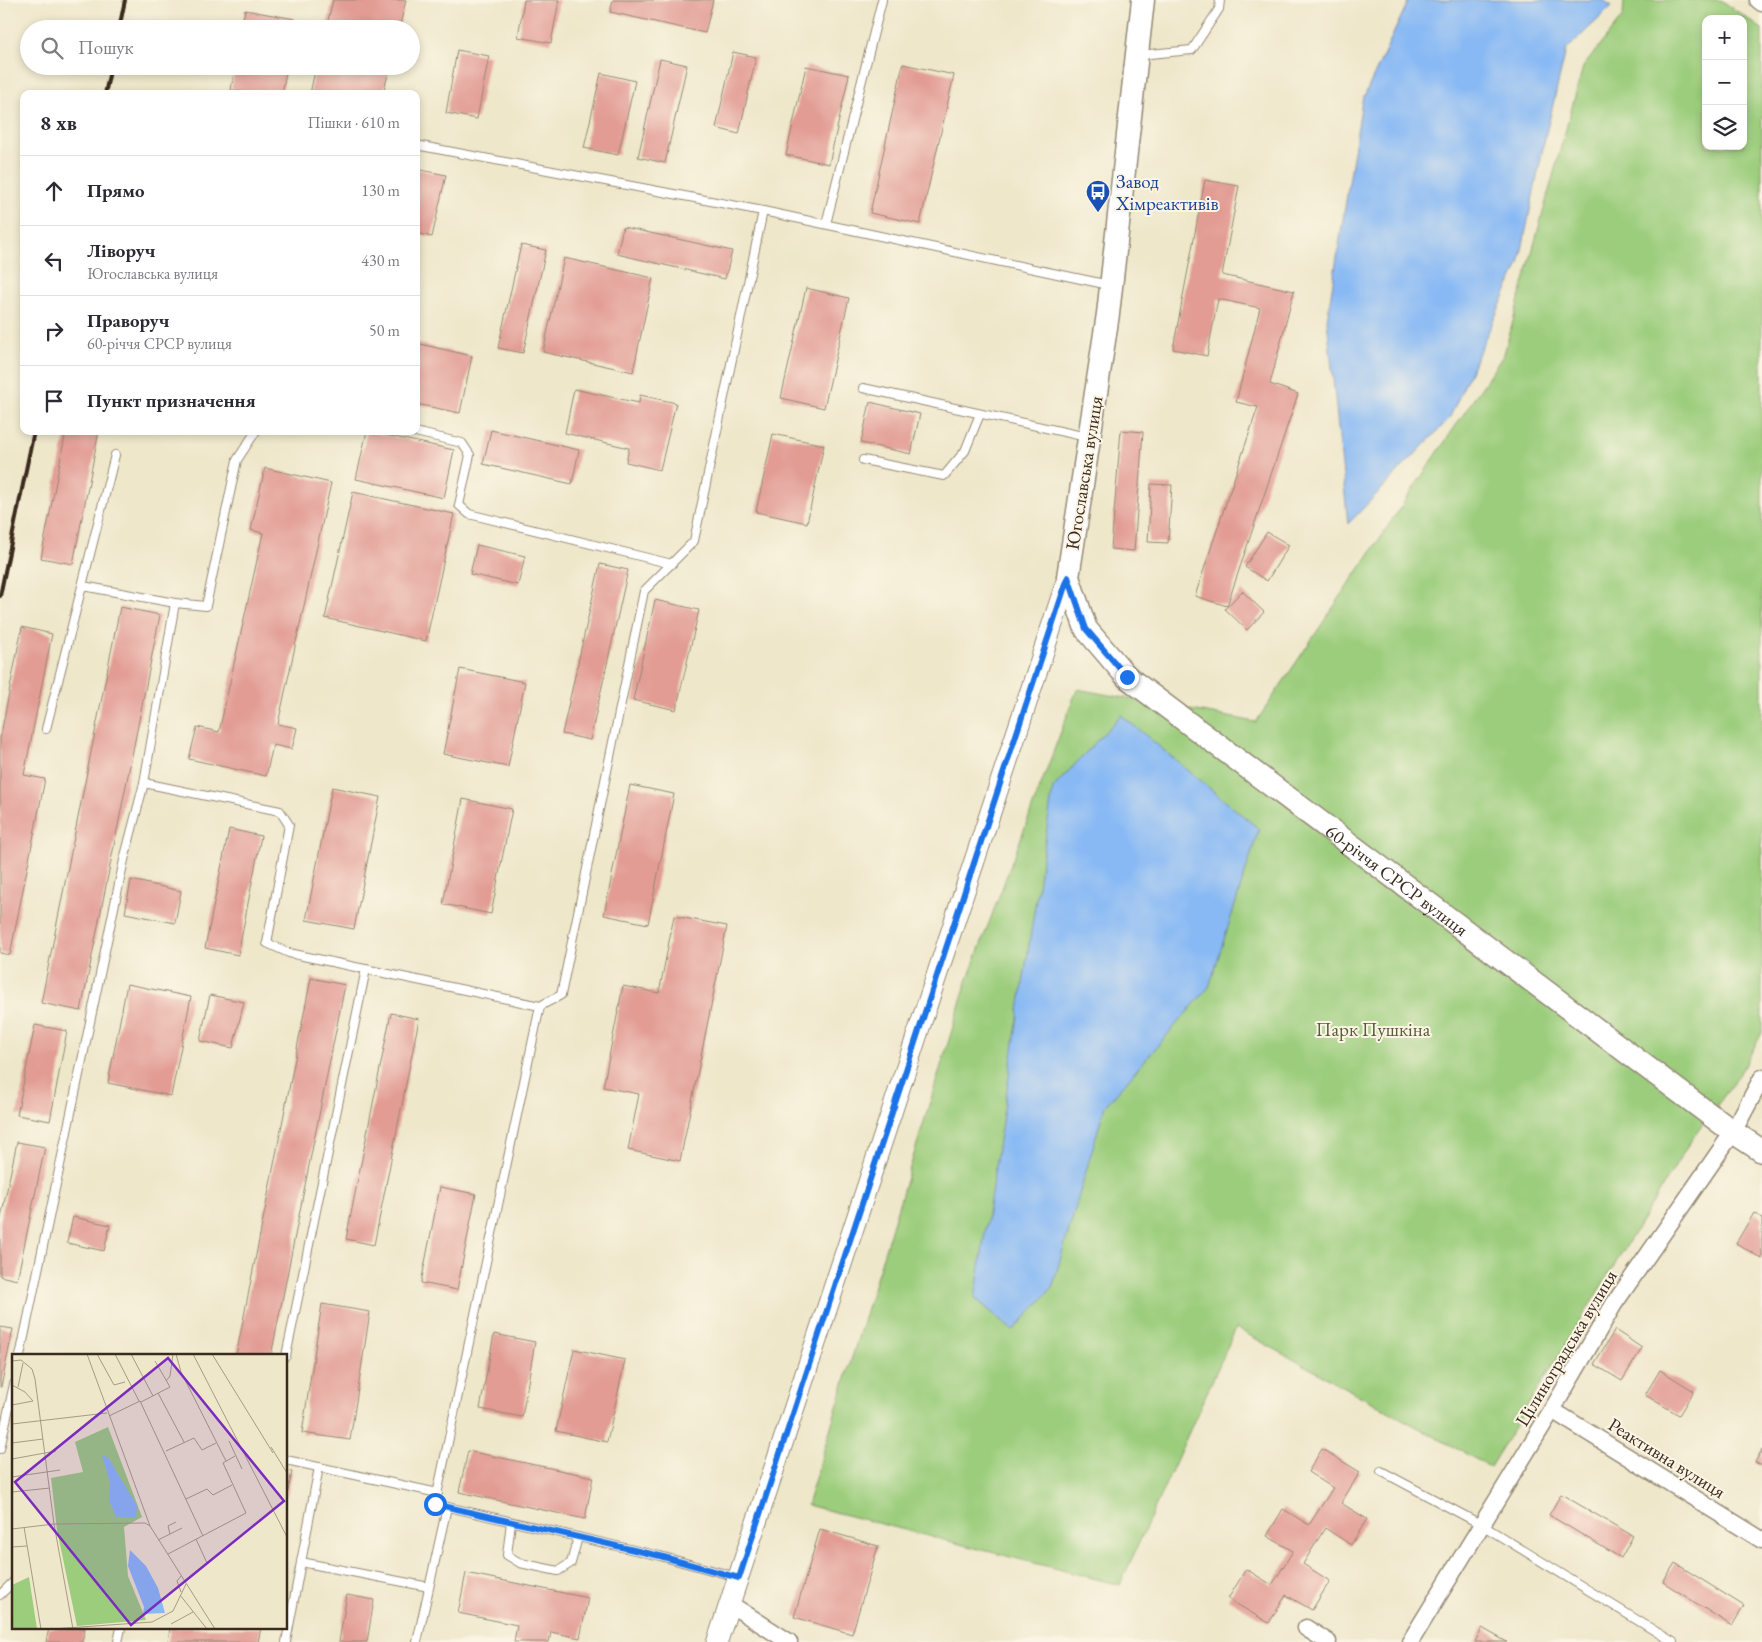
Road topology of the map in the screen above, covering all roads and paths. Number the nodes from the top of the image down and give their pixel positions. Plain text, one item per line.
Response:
1 (882, 0) edge
2 (1143, 0) edge
3 (1220, 0) edge
4 (1758, 0) edge
5 (1762, 3) edge
6 (1137, 55) junction
7 (420, 146) edge
8 (763, 211) junction
9 (826, 224) junction
10 (1111, 286) junction
11 (863, 388) dead end
12 (980, 414) junction
13 (420, 433) edge
14 (253, 435) edge
15 (1089, 437) junction
16 (115, 455) dead end
17 (863, 460) dead end
18 (672, 564) junction
19 (1068, 577) junction
20 (83, 586) junction
21 (175, 603) junction
22 (46, 729) dead end
23 (144, 783) junction
24 (366, 969) junction
25 (540, 1006) junction
26 (1762, 1078) edge
27 (1732, 1132) junction
28 (1762, 1151) edge
29 (20, 1354) edge
30 (286, 1354) edge
31 (12, 1393) edge
32 (1552, 1410) junction
33 (0, 1449) edge
34 (288, 1460) edge
35 (320, 1467) junction
36 (1381, 1471) dead end
37 (438, 1493) junction
38 (447, 1507) junction
39 (511, 1522) junction
40 (1482, 1525) junction
41 (578, 1537) junction
42 (1762, 1540) edge
43 (301, 1562) junction
44 (739, 1578) junction
45 (12, 1583) edge
46 (430, 1587) junction
47 (0, 1595) edge
48 (730, 1604) junction
49 (1306, 1628) dead end
50 (286, 1642) edge
51 (418, 1642) edge
52 (717, 1642) edge
53 (789, 1642) edge
54 (1328, 1642) edge
55 (1410, 1642) edge
56 (1673, 1642) edge

1 - 9 lane
2 - 6 main road, Югославська вулиця
3 - 6 lane
4 - 5 street
6 - 10 main road, Югославська вулиця
7 - 8 lane
8 - 9 lane
8 - 18 lane
9 - 10 lane
10 - 15 main road, Югославська вулиця
11 - 12 lane
12 - 15 lane
12 - 17 lane
13 - 18 lane
14 - 21 lane
15 - 19 main road, Югославська вулиця
16 - 20 lane
18 - 25 lane
19 - 27 main road, 60-річчя СРСР вулиця
19 - 44 street, Югославська вулиця
20 - 21 lane
20 - 22 lane
21 - 23 lane
23 - 24 lane
23 - 29 lane
24 - 25 lane
24 - 30 lane
25 - 37 lane
26 - 27 street, Цілиноградська вулиця
27 - 28 main road, 60-річчя СРСР вулиця
27 - 32 street, Цілиноградська вулиця
31 - 33 lane
32 - 40 street, Цілиноградська вулиця
32 - 42 street, Реактивна вулиця
34 - 35 lane
35 - 37 lane
35 - 43 lane
36 - 40 lane
37 - 38 lane
38 - 39 lane
38 - 46 lane
39 - 41 lane
39 - 41 lane
40 - 55 street, Цілиноградська вулиця
40 - 56 lane
41 - 44 lane
43 - 46 lane
43 - 50 lane
44 - 48 street, Югославська вулиця
45 - 47 lane
46 - 51 lane
48 - 52 street, Югославська вулиця
48 - 53 street
49 - 54 street

